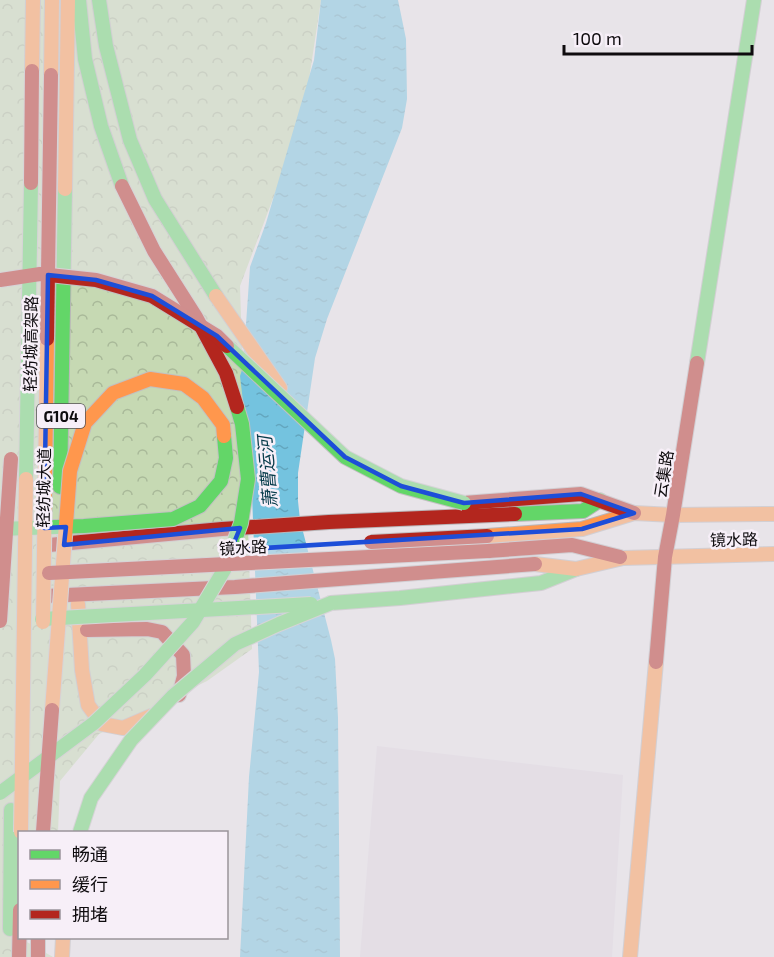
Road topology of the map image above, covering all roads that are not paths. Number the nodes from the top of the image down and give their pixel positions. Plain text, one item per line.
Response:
1 (25, 0) edge
2 (33, 0) edge
3 (52, 0) edge
4 (68, 0) edge
5 (79, 0) edge
6 (99, 0) edge
7 (754, 0) edge
8 (31, 147) junction
9 (0, 280) edge
10 (296, 410) junction
11 (14, 415) dead end
12 (12, 450) dead end
13 (600, 500) junction
14 (634, 513) junction
15 (774, 514) edge
16 (673, 515) junction
17 (66, 527) edge
18 (66, 527) edge
19 (66, 527) edge
20 (66, 527) edge
21 (0, 529) edge
22 (358, 543) dead end
23 (15, 545) junction
24 (59, 545) junction
25 (242, 550) dead end
26 (218, 551) dead end
27 (183, 553) dead end
28 (774, 554) edge
29 (664, 557) junction
30 (623, 558) junction
31 (0, 562) edge
32 (576, 569) junction
33 (0, 575) edge
34 (78, 595) junction
35 (15, 596) junction
36 (59, 596) junction
37 (332, 603) junction
38 (0, 621) edge
39 (87, 630) dead end
40 (43, 631) dead end
41 (42, 666) dead end
42 (0, 793) edge
43 (21, 831) edge
44 (41, 831) edge
45 (41, 831) edge
46 (55, 831) edge
47 (80, 831) edge
48 (19, 939) edge
49 (38, 939) edge
50 (53, 939) edge
51 (63, 939) edge
52 (9, 957) edge
53 (19, 957) edge
54 (38, 957) edge
55 (52, 957) edge
56 (62, 957) edge
57 (630, 957) edge

1 - 23 main road, 轻纺城大道 / G104
2 - 8 main road, 轻纺城高架路, bridge
3 - 40 main road, 轻纺城高架路, bridge
4 - 24 main road, 轻纺城大道 / G104
5 - 42 main road, bridge
6 - 10 main road, bridge
7 - 16 main road, 云集路
8 - 11 main road, bridge
8 - 43 main road, 轻纺城高架路, bridge
9 - 10 main road, bridge
10 - 13 main road, bridge
12 - 38 main road, bridge
13 - 14 main road
13 - 24 main road
14 - 16 main road, 镜水路
14 - 22 main road, bridge
15 - 16 main road, 镜水路
16 - 29 main road, 云集路
17 - 44 main road, bridge
18 - 19 main road, bridge
20 - 21 main road, bridge
23 - 24 main road
23 - 35 main road, 轻纺城大道 / G104
24 - 36 main road, 轻纺城大道 / G104
25 - 26 main road
27 - 31 main road, bridge
28 - 29 main road, 镜水路
29 - 30 main road, 镜水路
29 - 57 main road, 云集路
30 - 32 main road
30 - 33 main road, 镜水路, bridge
32 - 34 main road
32 - 37 main road
34 - 36 main road
34 - 39 main road
35 - 36 main road
35 - 52 main road, 轻纺城大道 / G104
36 - 46 main road, 轻纺城大道 / G104
37 - 38 main road, bridge
37 - 47 main road, bridge
41 - 45 main road, bridge
48 - 53 main road
49 - 54 main road
50 - 55 main road
51 - 56 main road

